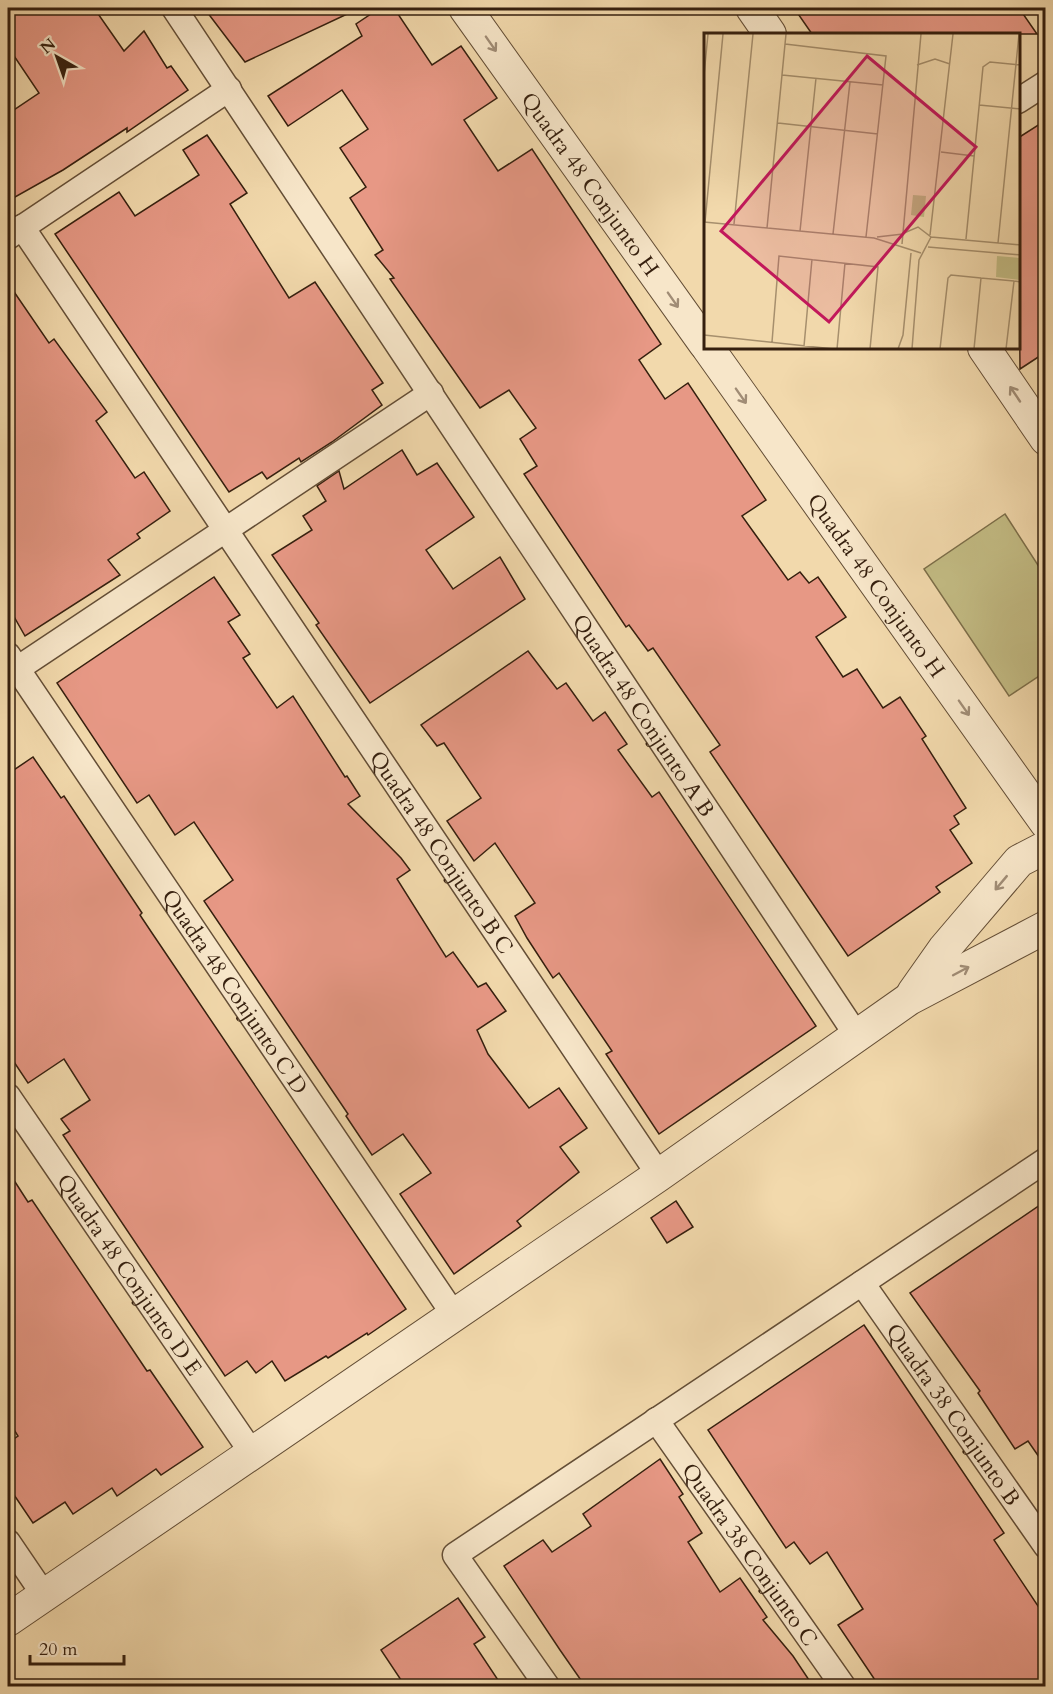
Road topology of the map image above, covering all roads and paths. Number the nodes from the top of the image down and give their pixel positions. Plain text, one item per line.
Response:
1 (174, 8) edge
2 (465, 8) edge
3 (752, 8) edge
4 (769, 33) edge
5 (1046, 83) edge
6 (228, 89) junction
7 (1020, 100) edge
8 (15, 232) edge
9 (704, 343) edge
10 (709, 350) edge
11 (985, 350) edge
12 (431, 393) junction
13 (1046, 439) edge
14 (225, 529) junction
15 (11, 666) edge
16 (1046, 823) edge
17 (1046, 847) edge
18 (1046, 927) edge
19 (909, 999) junction
20 (856, 1036) junction
21 (8, 1096) edge
22 (1046, 1160) edge
23 (659, 1175) junction
24 (862, 1283) junction
25 (454, 1315) junction
26 (656, 1420) junction
27 (252, 1453) junction
28 (8, 1542) edge
29 (1046, 1546) edge
30 (44, 1596) junction
31 (8, 1620) edge
32 (547, 1686) edge
33 (843, 1686) edge

1 - 6 street, Quadra 48 Conjunto A B
2 -> 9 street, Quadra 48 Conjunto H
3 - 4 street
5 - 7 street
6 - 8 street
6 - 12 street, Quadra 48 Conjunto A B
8 - 14 street, Quadra 48 Conjunto B C
10 -> 16 street, Quadra 48 Conjunto H
13 -> 11 street
12 - 14 street
12 - 20 street, Quadra 48 Conjunto A B
14 - 15 street
14 - 23 street, Quadra 48 Conjunto B C
15 - 25 street, Quadra 48 Conjunto C D
17 -> 19 street
19 -> 18 street
19 - 20 street
20 - 23 street
21 - 27 street, Quadra 48 Conjunto D E
22 - 24 street
23 - 25 street
24 - 26 street
24 - 29 street, Quadra 38 Conjunto B
25 - 27 street
26 - 32 street
26 - 33 street, Quadra 38 Conjunto C
27 - 30 street
28 - 30 street
30 - 31 street

